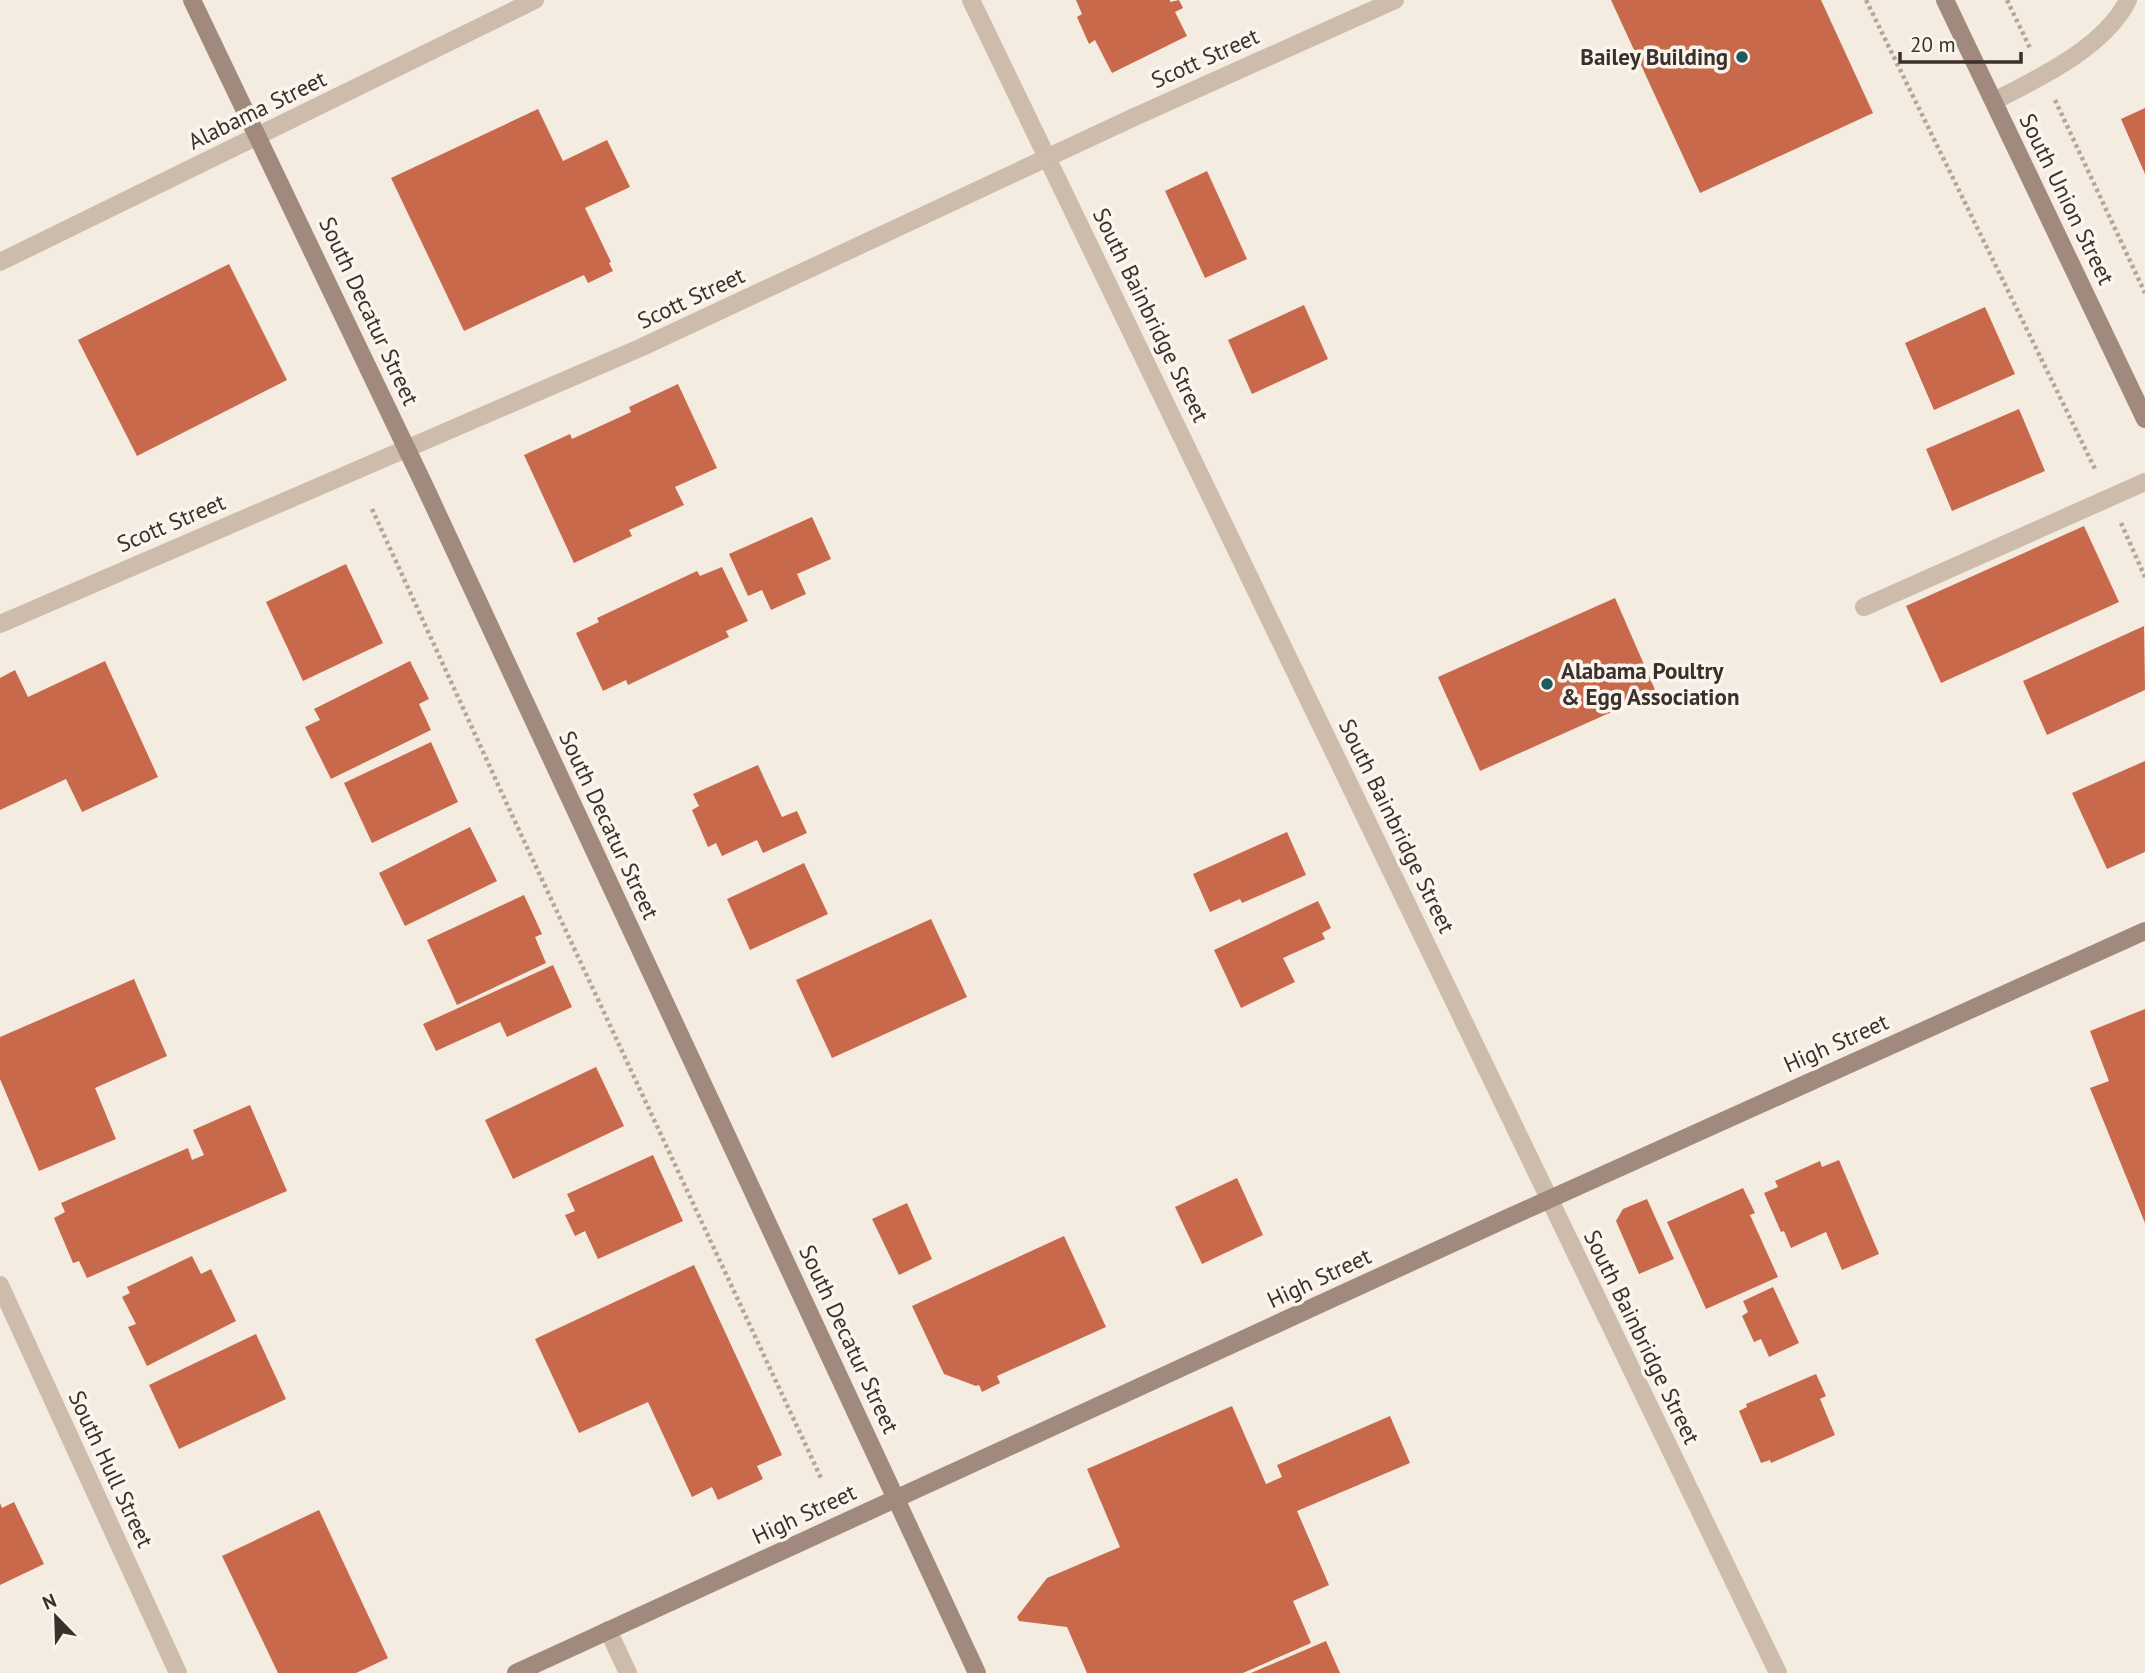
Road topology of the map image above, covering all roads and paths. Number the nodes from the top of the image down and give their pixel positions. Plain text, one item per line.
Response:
1 (192, 0) edge
2 (535, 0) edge
3 (971, 0) edge
4 (1395, 0) edge
5 (1866, 0) edge
6 (1945, 0) edge
7 (2007, 0) edge
8 (2128, 0) edge
9 (2043, 76) junction
10 (1994, 102) junction
11 (258, 137) junction
12 (1049, 159) junction
13 (0, 262) edge
14 (2145, 293) edge
15 (2145, 419) edge
16 (406, 447) junction
17 (2145, 482) edge
18 (2109, 497) junction
19 (372, 509) dead end
20 (2145, 577) edge
21 (1864, 607) dead end
22 (0, 624) edge
23 (2145, 931) edge
24 (1549, 1200) junction
25 (0, 1285) edge
26 (822, 1480) dead end
27 (897, 1498) junction
28 (608, 1630) junction
29 (178, 1673) edge
30 (516, 1673) edge
31 (628, 1673) edge
32 (976, 1673) edge
33 (1778, 1673) edge

1 - 11 main road, South Decatur Street
2 - 11 street, Alabama Street
3 - 12 street, South Bainbridge Street
4 - 12 street, Scott Street
5 - 18 path
6 - 10 main road, South Union Street
7 - 9 path
8 - 9 street
9 - 10 street
9 - 14 path
10 - 15 main road, South Union Street
11 - 13 street, Alabama Street
11 - 16 main road, South Decatur Street
12 - 16 street, Scott Street
12 - 24 street, South Bainbridge Street
16 - 22 street, Scott Street
16 - 27 main road, South Decatur Street
17 - 18 street
18 - 20 path
18 - 21 street
19 - 26 path
23 - 24 main road, High Street
24 - 27 main road, High Street
24 - 33 street, South Bainbridge Street
25 - 29 street, South Hull Street
27 - 28 main road, High Street
27 - 32 main road, South Decatur Street
28 - 30 main road, High Street
28 - 31 street

